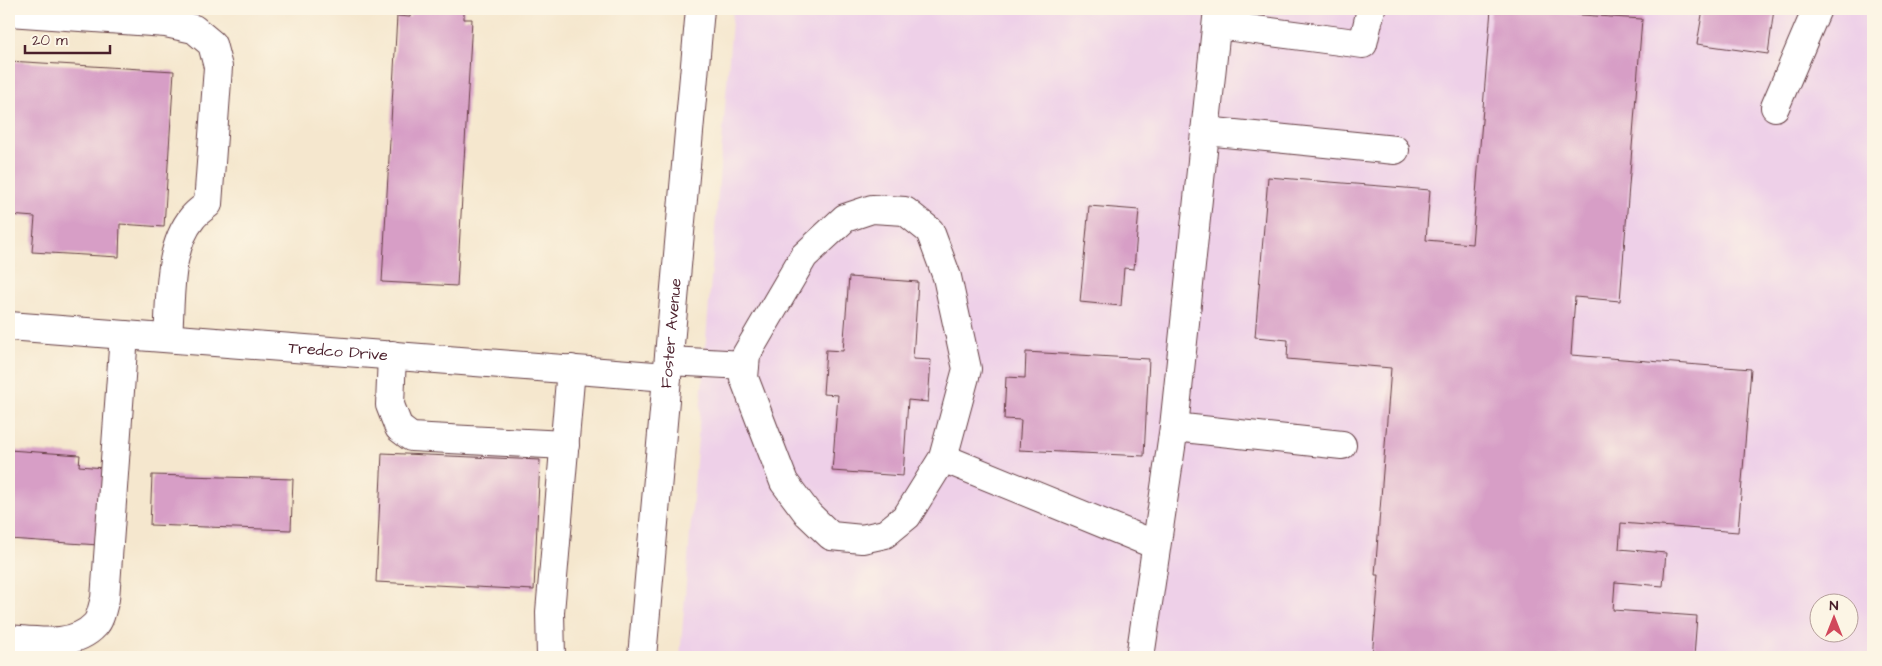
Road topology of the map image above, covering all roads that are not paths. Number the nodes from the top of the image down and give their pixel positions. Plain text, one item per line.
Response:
1 (700, 9) edge
2 (1371, 9) edge
3 (1817, 9) edge
4 (9, 12) edge
5 (1218, 17) edge
6 (1275, 20) edge
7 (1775, 107) dead end
8 (1205, 132) junction
9 (1395, 150) dead end
10 (9, 326) edge
11 (124, 335) junction
12 (168, 338) junction
13 (392, 355) junction
14 (745, 365) junction
15 (668, 369) junction
16 (571, 370) junction
17 (1174, 427) junction
18 (1342, 444) dead end
19 (565, 445) junction
20 (943, 458) junction
21 (1156, 545) junction
22 (9, 639) edge
23 (551, 657) edge
24 (642, 657) edge
25 (1140, 657) edge

1 - 15 street, Foster Avenue
2 - 6 street
3 - 7 street
4 - 12 street
5 - 6 street
5 - 8 street
8 - 9 street
8 - 17 street
10 - 11 street, Tredco Drive
11 - 12 street, Tredco Drive
11 - 22 street
12 - 13 street, Tredco Drive
13 - 16 street, Tredco Drive
13 - 19 street
14 - 15 street, Tredco Drive
14 - 20 street
14 - 20 street
15 - 16 street, Tredco Drive
15 - 24 street, Foster Avenue
16 - 19 street
17 - 18 street
17 - 21 street
19 - 23 street
20 - 21 street
21 - 25 street

